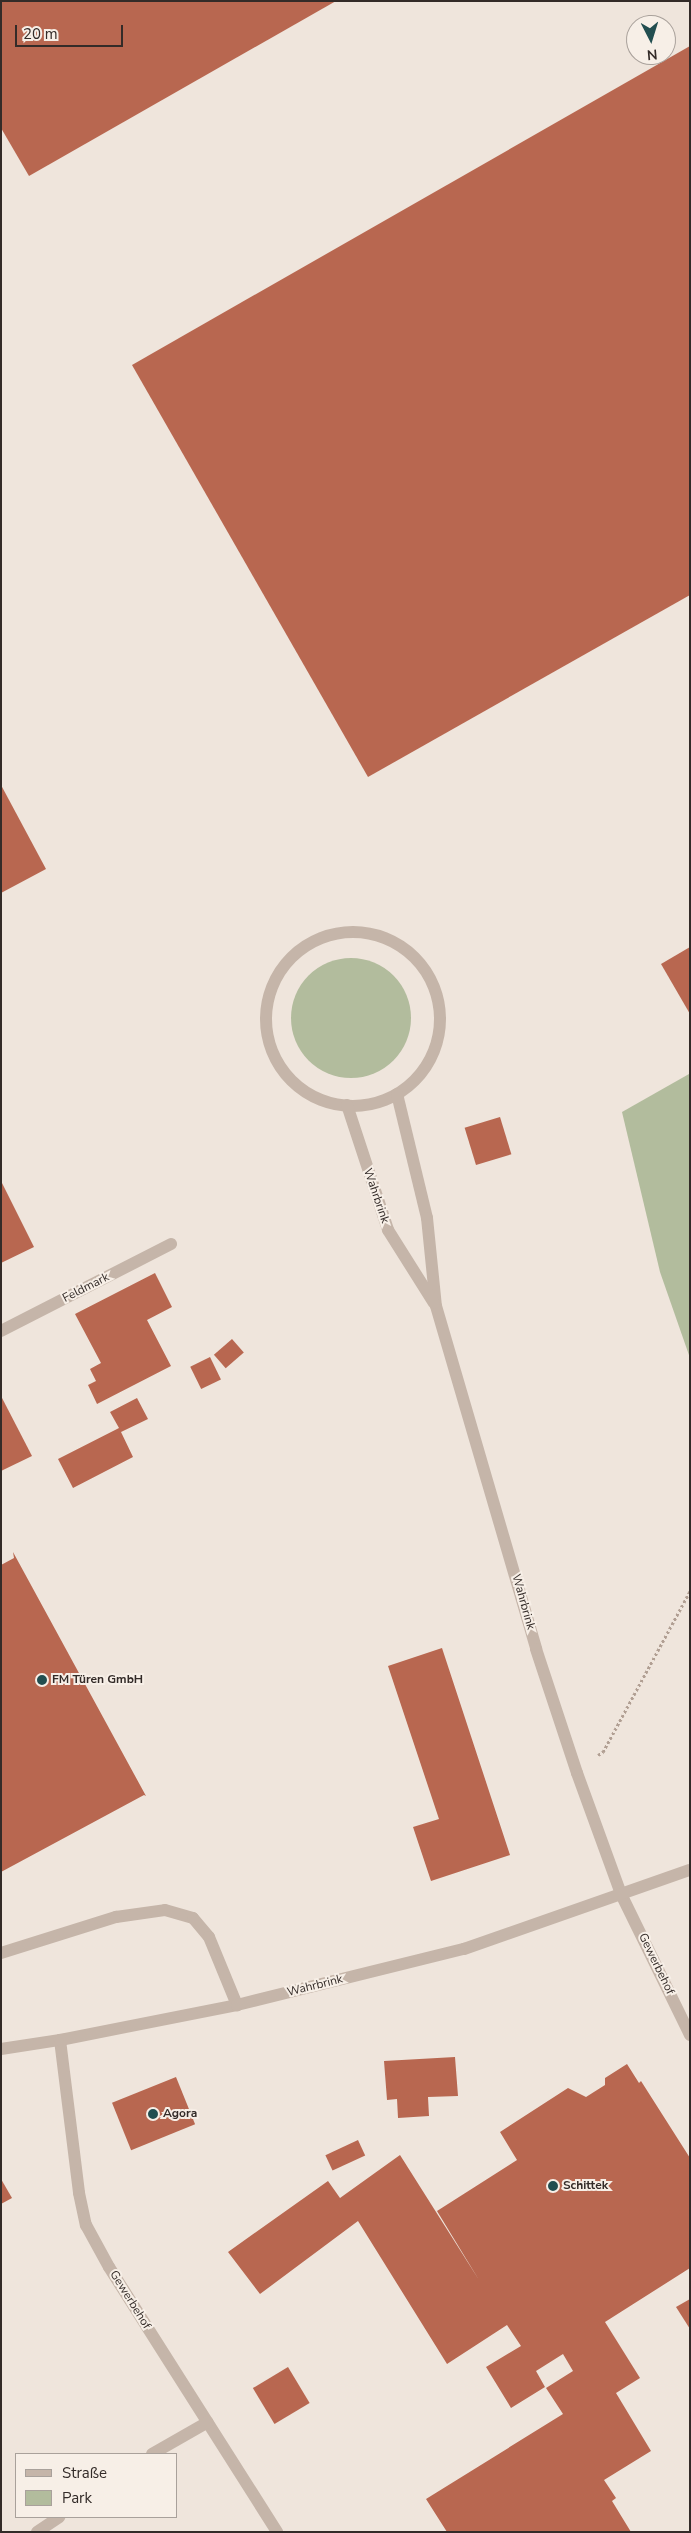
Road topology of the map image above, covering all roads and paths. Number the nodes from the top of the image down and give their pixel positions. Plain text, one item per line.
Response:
1 (397, 1094) junction
2 (347, 1105) junction
3 (171, 1244) dead end
4 (436, 1306) junction
5 (1, 1331) edge
6 (690, 1592) edge
7 (576, 1773) junction
8 (690, 1870) edge
9 (621, 1894) junction
10 (1, 1953) edge
11 (237, 2005) junction
12 (690, 2034) edge
13 (60, 2040) junction
14 (1, 2049) edge
15 (208, 2422) junction
16 (154, 2453) edge
17 (58, 2518) edge
18 (37, 2532) edge
19 (276, 2532) edge

1 - 2 street
1 - 2 street
1 - 4 street, Wahrbrink
2 - 4 street, Wahrbrink
3 - 5 street, Feldmark
4 - 7 street, Wahrbrink
6 - 7 path
7 - 9 street, Wahrbrink
8 - 9 street, Wahrbrink
9 - 11 street, Wahrbrink
9 - 12 street, Gewerbehof
10 - 11 street
11 - 13 street, Wahrbrink
13 - 14 street, Wahrbrink
13 - 15 street, Gewerbehof
15 - 16 street
15 - 19 street, Gewerbehof
17 - 18 street

